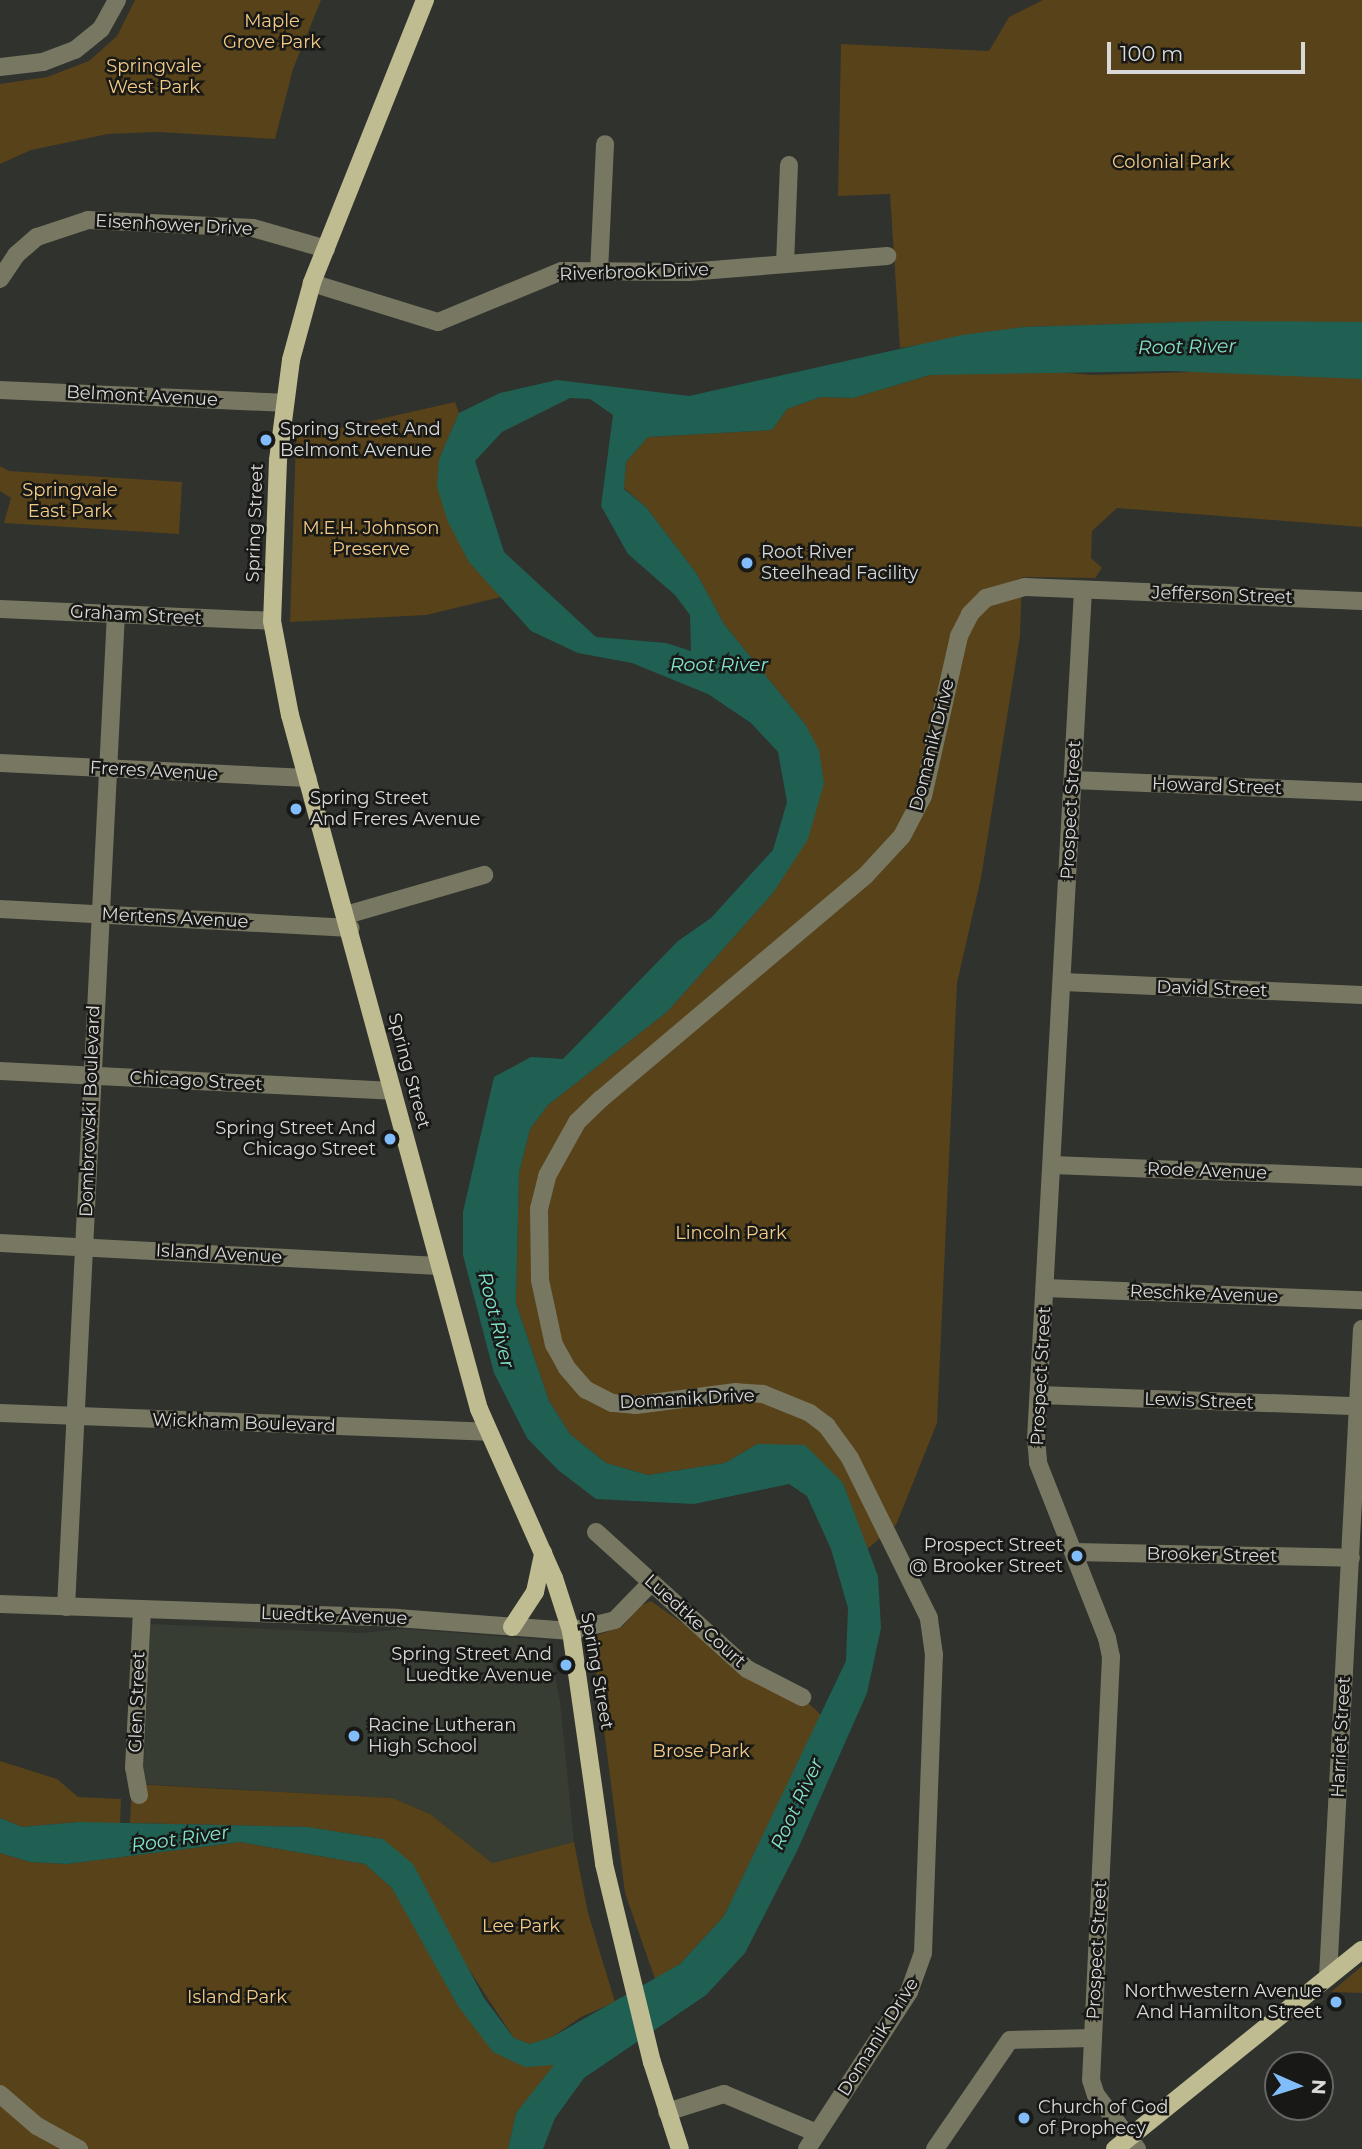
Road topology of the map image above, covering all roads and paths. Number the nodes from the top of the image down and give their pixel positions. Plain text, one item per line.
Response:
1 (117, 0) edge
2 (425, 0) edge
3 (2, 67) edge
4 (606, 144) dead end
5 (789, 164) dead end
6 (326, 249) junction
7 (887, 256) dead end
8 (785, 264) junction
9 (599, 272) junction
10 (0, 279) edge
11 (312, 283) junction
12 (0, 390) edge
13 (283, 403) junction
14 (1083, 590) junction
15 (1362, 601) edge
16 (0, 609) edge
17 (116, 614) junction
18 (272, 621) junction
19 (0, 763) edge
20 (108, 769) junction
21 (308, 778) junction
22 (1073, 780) junction
23 (1362, 792) edge
24 (484, 875) dead end
25 (0, 909) edge
26 (98, 913) junction
27 (348, 922) junction
28 (1063, 982) junction
29 (1362, 995) edge
30 (0, 1071) edge
31 (91, 1076) junction
32 (392, 1091) junction
33 (1052, 1165) junction
34 (1362, 1177) edge
35 (0, 1243) edge
36 (84, 1247) junction
37 (438, 1266) junction
38 (1045, 1288) junction
39 (1362, 1300) edge
40 (1362, 1329) edge
41 (1039, 1395) junction
42 (1358, 1406) junction
43 (0, 1413) edge
44 (75, 1417) junction
45 (488, 1432) junction
46 (596, 1532) dead end
47 (1074, 1552) junction
48 (544, 1553) junction
49 (1351, 1558) junction
50 (652, 1583) junction
51 (0, 1604) edge
52 (66, 1607) junction
53 (142, 1609) junction
54 (512, 1627) junction
55 (571, 1631) junction
56 (802, 1698) dead end
57 (139, 1795) dead end
58 (1362, 1950) edge
59 (1328, 1977) junction
60 (1093, 2038) junction
61 (0, 2094) edge
62 (667, 2112) junction
63 (817, 2133) junction
64 (1127, 2147) edge
65 (79, 2149) edge
66 (680, 2149) edge
67 (807, 2149) edge
68 (935, 2149) edge

1 - 3 street
2 - 6 main road, Spring Street
4 - 9 street
5 - 8 street
6 - 10 street, Eisenhower Drive
6 - 11 main road, Spring Street
7 - 8 street, Riverbrook Drive
8 - 9 street, Riverbrook Drive
9 - 11 street, Riverbrook Drive
11 - 13 main road, Spring Street
12 - 13 street, Belmont Avenue
13 - 18 main road, Spring Street
14 - 15 street, Jefferson Street
14 - 22 street, Prospect Street
14 - 63 street, Domanik Drive
16 - 17 street, Graham Street
17 - 18 street, Graham Street
17 - 20 street, Dombrowski Boulevard
18 - 21 main road, Spring Street
19 - 20 street, Freres Avenue
20 - 21 street, Freres Avenue
20 - 26 street, Dombrowski Boulevard
21 - 27 main road, Spring Street
22 - 23 street, Howard Street
22 - 28 street, Prospect Street
24 - 27 street, Mertens Avenue
25 - 26 street, Mertens Avenue
26 - 27 street, Mertens Avenue
26 - 31 street, Dombrowski Boulevard
27 - 32 main road, Spring Street
28 - 29 street, David Street
28 - 33 street, Prospect Street
30 - 31 street, Chicago Street
31 - 32 street, Chicago Street
31 - 36 street, Dombrowski Boulevard
32 - 37 main road, Spring Street
33 - 34 street, Rode Avenue
33 - 38 street, Prospect Street
35 - 36 street, Island Avenue
36 - 37 street, Island Avenue
36 - 44 street, Dombrowski Boulevard
37 - 45 main road, Spring Street
38 - 39 street, Reschke Avenue
38 - 41 street, Prospect Street
40 - 42 street, Harriet Street
41 - 42 street, Lewis Street
41 - 47 street, Prospect Street
42 - 49 street, Harriet Street
43 - 44 street, Wickham Boulevard
44 - 45 street, Wickham Boulevard
44 - 52 street, Dombrowski Boulevard
45 - 48 main road, Spring Street
46 - 50 street, Luedtke Court
47 - 49 street, Brooker Street
47 - 60 street, Prospect Street
48 - 54 main road
48 - 55 main road, Spring Street
49 - 59 street, Harriet Street
50 - 55 street, Luedtke Avenue
50 - 56 street, Luedtke Court
51 - 52 street, Luedtke Avenue
52 - 53 street, Luedtke Avenue
53 - 54 street, Luedtke Avenue
53 - 57 street, Glen Street
54 - 55 street, Luedtke Avenue
55 - 62 main road, Spring Street
58 - 59 main road
59 - 64 main road
60 - 64 street, Prospect Street
60 - 68 street
61 - 65 street
62 - 63 street
62 - 66 main road, Spring Street
63 - 67 street, Domanik Drive

